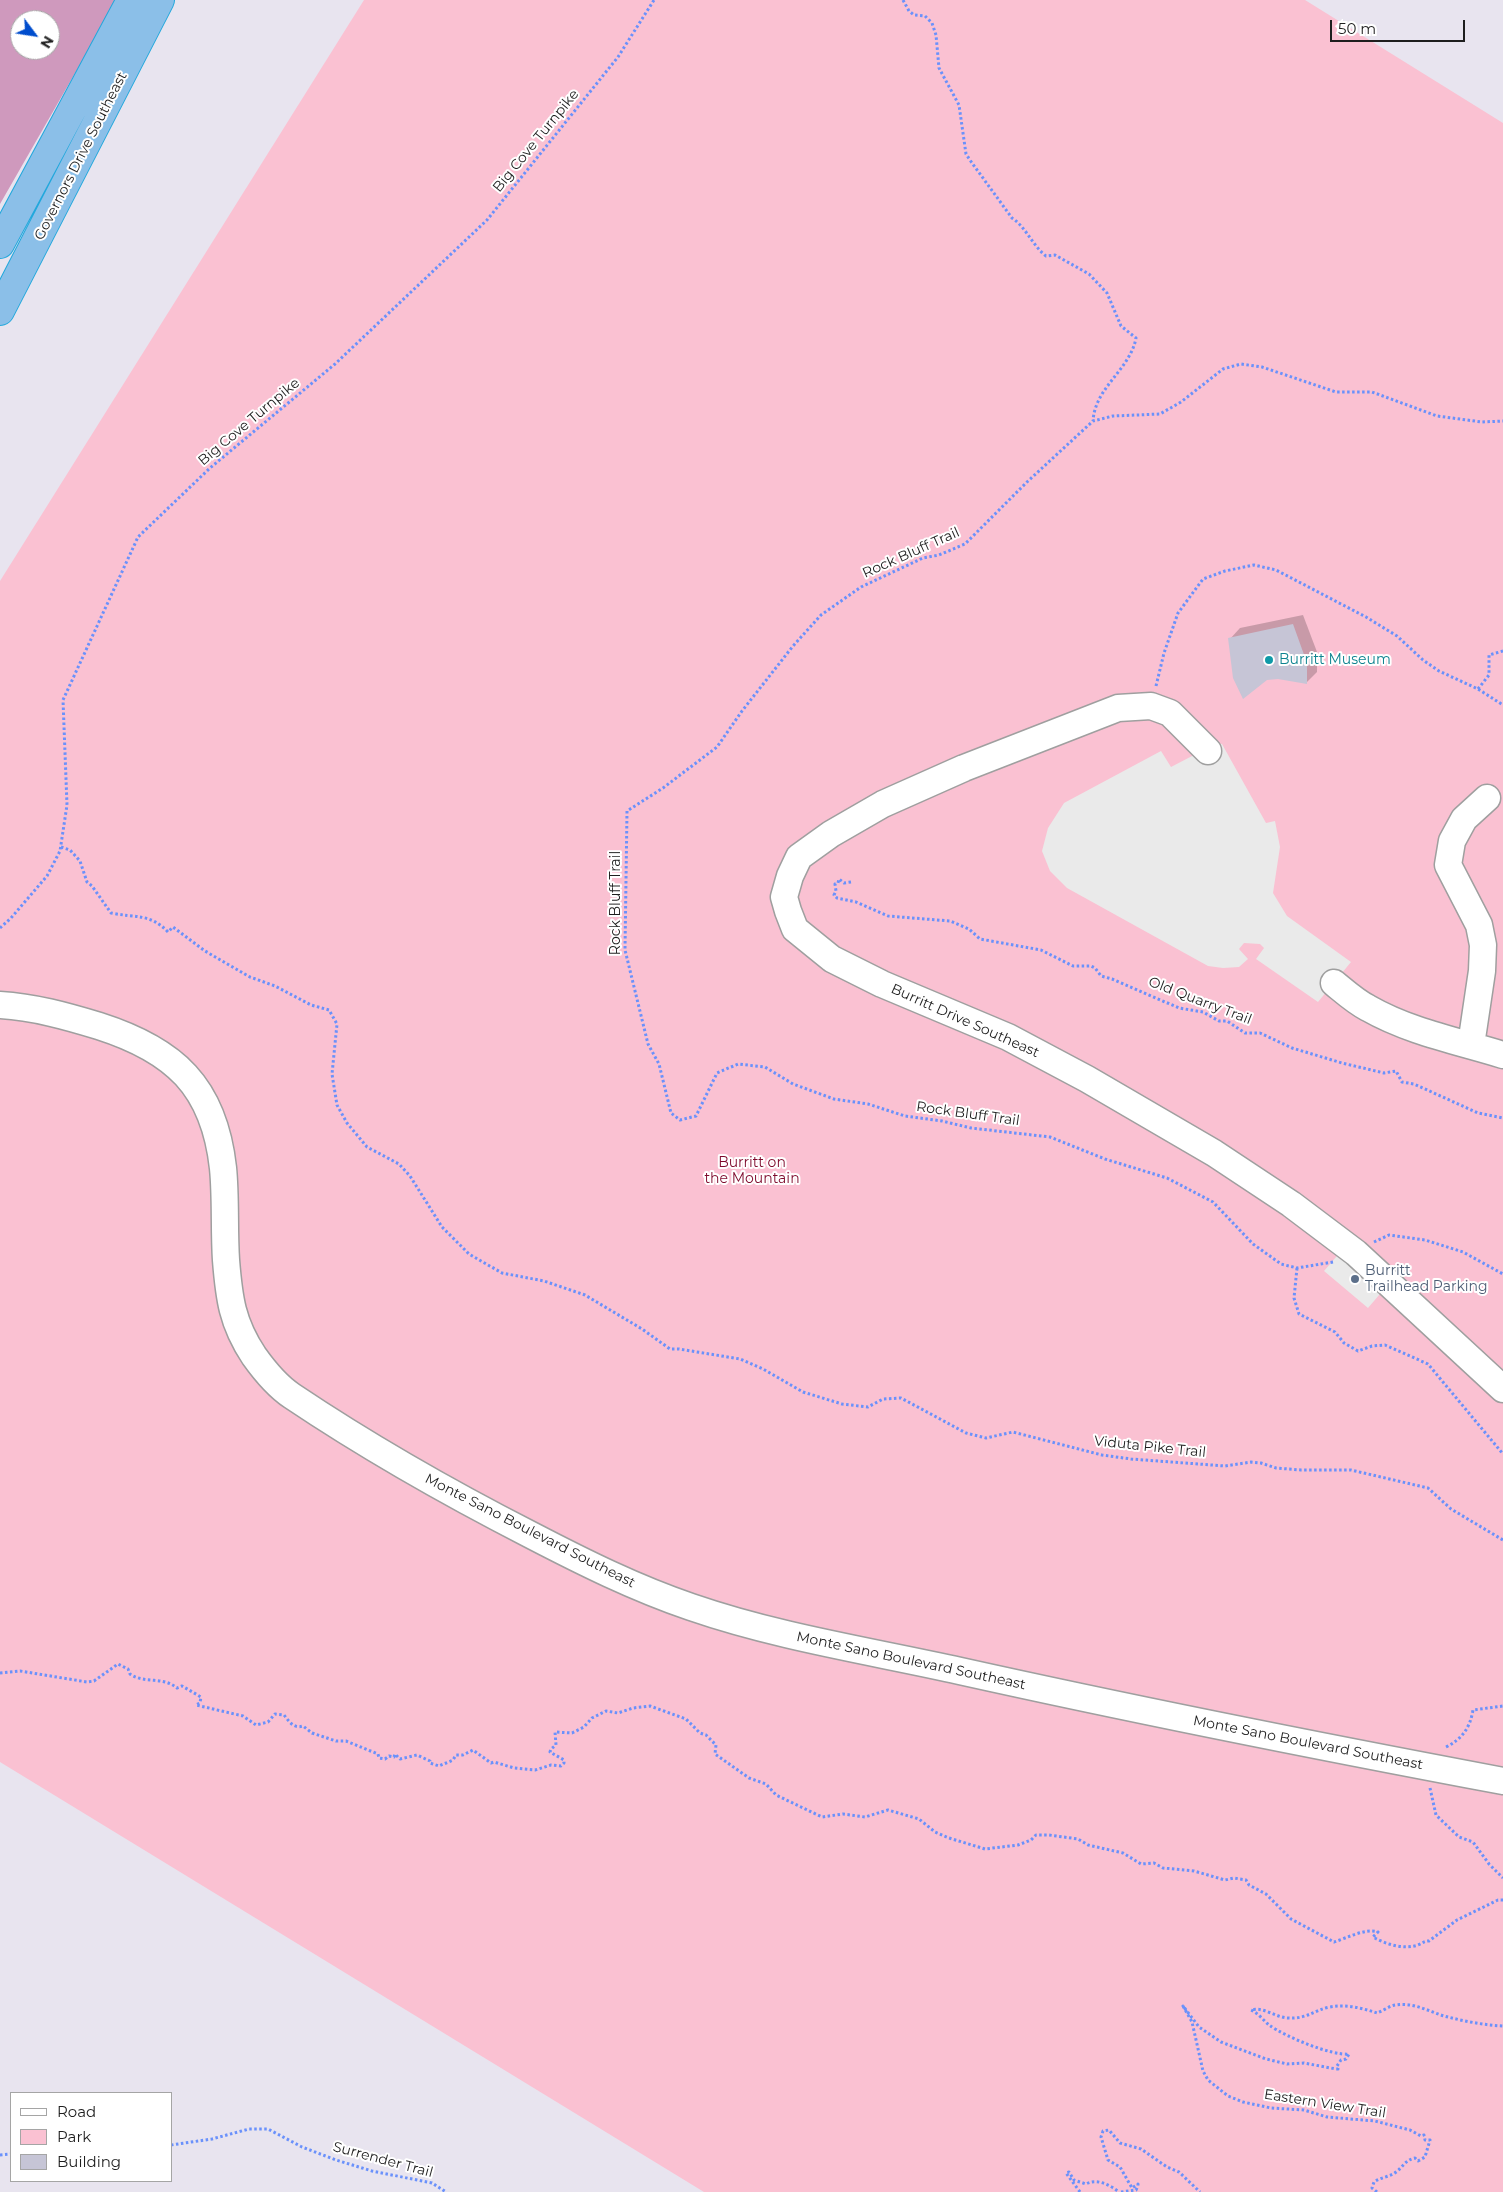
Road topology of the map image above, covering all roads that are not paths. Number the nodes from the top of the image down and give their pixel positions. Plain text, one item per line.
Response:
1 (131, 0) edge
2 (160, 0) edge
3 (0, 244) edge
4 (0, 311) edge
5 (1208, 751) dead end
6 (1486, 798) dead end
7 (1334, 983) dead end
8 (0, 1005) edge
9 (1471, 1045) junction
10 (1503, 1055) edge
11 (1503, 1389) edge
12 (1503, 1781) edge

1 - 3 highway, Governors Drive Southeast
2 - 4 highway, Governors Drive Southeast
5 - 11 street, Burritt Drive Southeast
6 - 9 street
7 - 9 street
8 - 12 street, Monte Sano Boulevard Southeast
9 - 10 street

